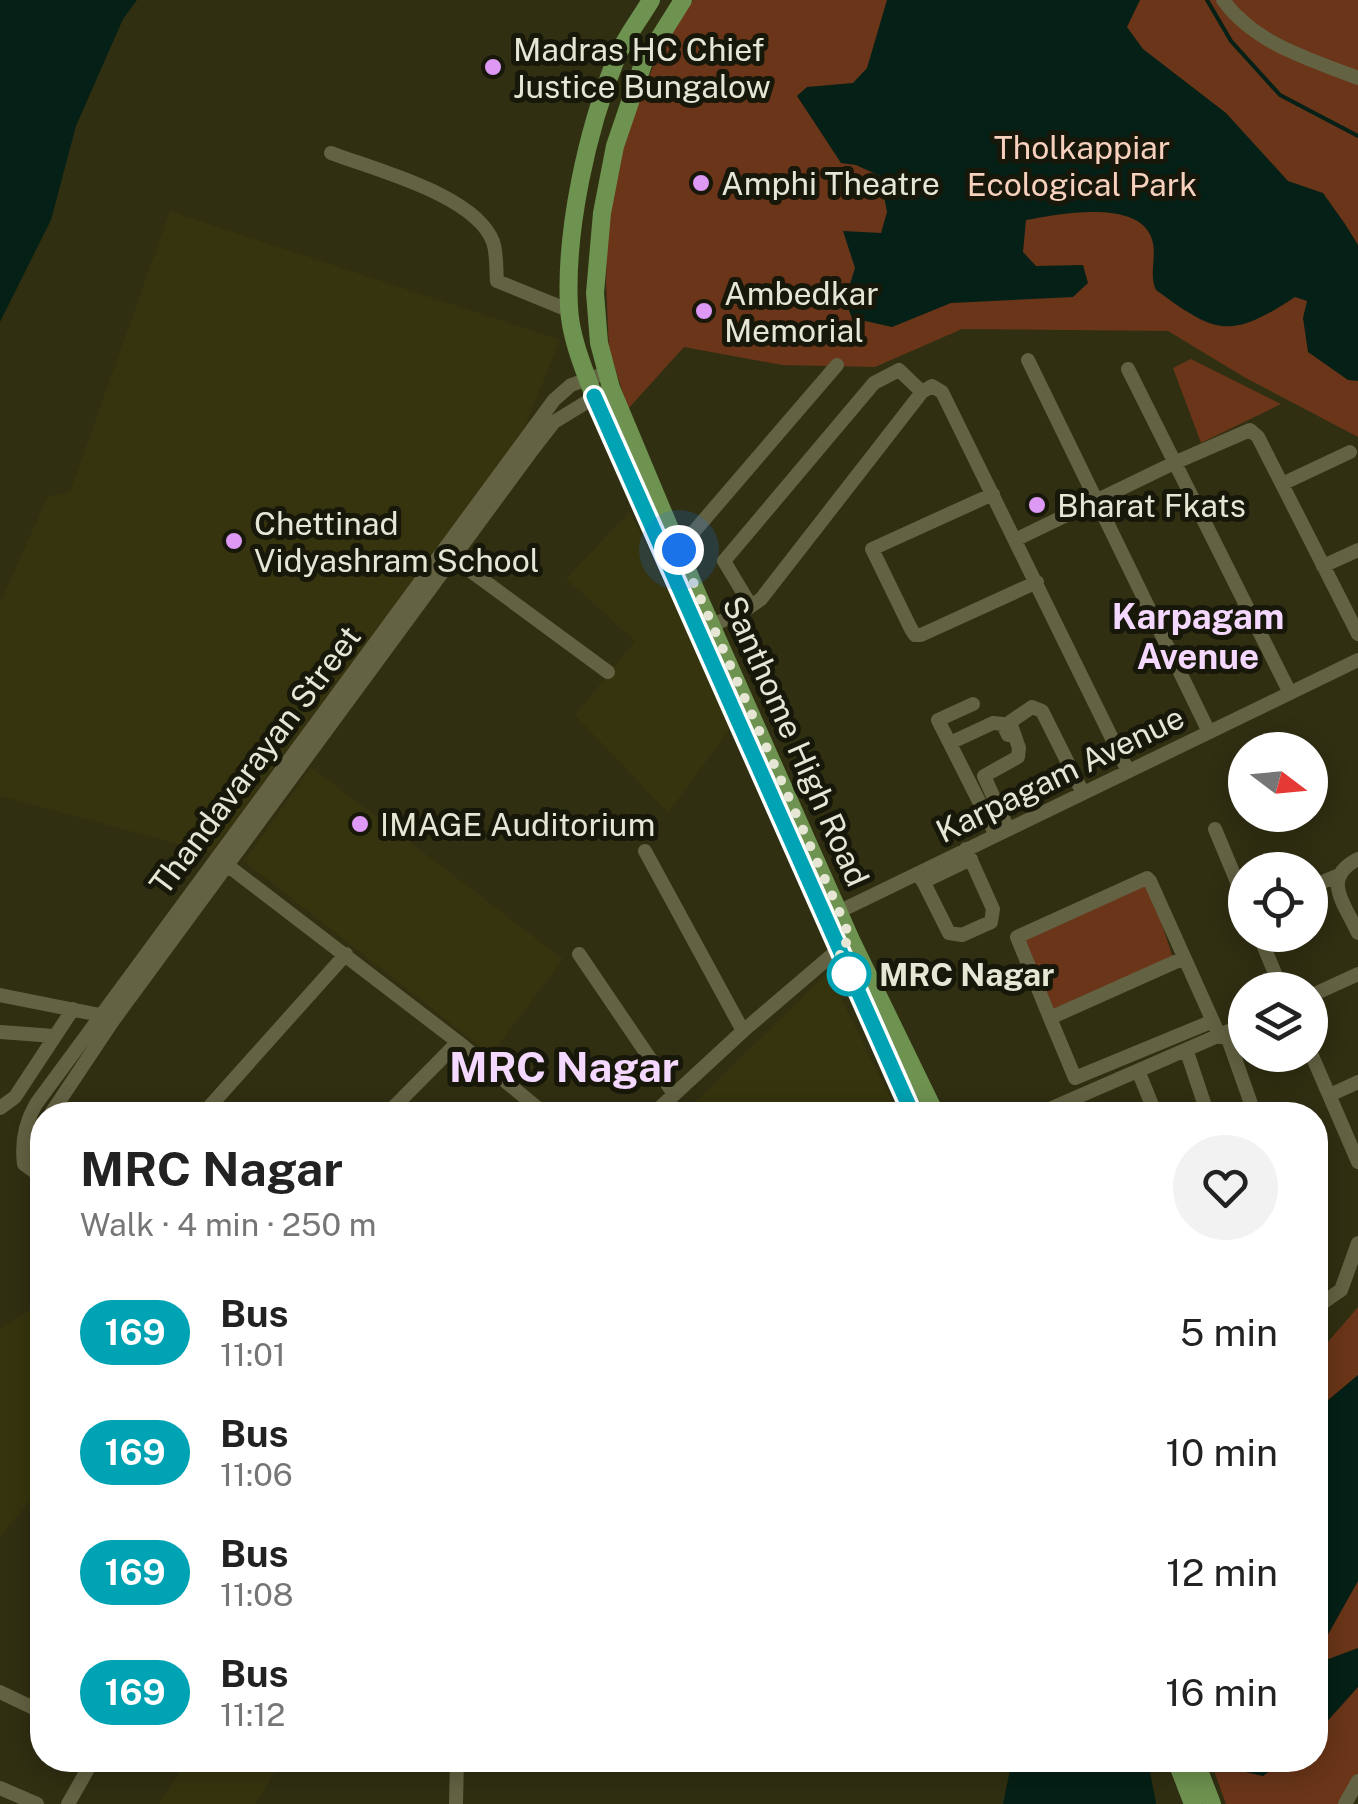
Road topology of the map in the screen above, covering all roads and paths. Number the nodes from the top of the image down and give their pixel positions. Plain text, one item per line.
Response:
1 (651, 0) edge
2 (683, 0) edge
3 (1223, 0) edge
4 (1358, 78) edge
5 (331, 153) dead end
6 (568, 310) junction
7 (1028, 360) dead end
8 (837, 365) dead end
9 (1128, 369) dead end
10 (600, 384) junction
11 (922, 392) junction
12 (1350, 452) dead end
13 (1174, 462) junction
14 (1282, 484) junction
15 (994, 494) junction
16 (1095, 502) junction
17 (1016, 539) junction
18 (679, 550) junction
19 (1358, 550) edge
20 (453, 558) junction
21 (1323, 566) junction
22 (1036, 582) junction
23 (751, 606) junction
24 (712, 625) junction
25 (1358, 634) edge
26 (1358, 660) edge
27 (608, 672) dead end
28 (358, 677) junction
29 (1290, 693) junction
30 (973, 704) dead end
31 (1209, 732) junction
32 (950, 743) junction
33 (1128, 772) junction
34 (965, 775) junction
35 (1083, 793) junction
36 (1215, 829) dead end
37 (1002, 832) junction
38 (645, 851) dead end
39 (969, 854) junction
40 (1358, 859) edge
41 (1228, 860) edge
42 (220, 864) junction
43 (1336, 876) junction
44 (921, 877) junction
45 (1328, 880) edge
46 (832, 915) junction
47 (1358, 933) edge
48 (844, 944) junction
49 (346, 954) junction
50 (579, 954) dead end
51 (1184, 958) junction
52 (1358, 974) edge
53 (1328, 988) edge
54 (0, 995) edge
55 (73, 1009) junction
56 (1050, 1018) junction
57 (106, 1019) junction
58 (1212, 1021) junction
59 (742, 1030) junction
60 (0, 1032) edge
61 (1228, 1032) edge
62 (1223, 1035) junction
63 (54, 1036) junction
64 (458, 1042) junction
65 (1187, 1052) junction
66 (1320, 1072) edge
67 (1139, 1073) junction
68 (1358, 1082) edge
69 (674, 1094) junction
70 (1330, 1095) junction
71 (41, 1102) edge
72 (58, 1102) edge
73 (214, 1102) edge
74 (399, 1102) edge
75 (530, 1102) edge
76 (666, 1102) edge
77 (908, 1102) edge
78 (929, 1102) edge
79 (1068, 1102) edge
80 (1151, 1102) edge
81 (1204, 1102) edge
82 (1250, 1102) edge
83 (1, 1108) edge
84 (30, 1116) edge
85 (27, 1120) junction
86 (1358, 1162) edge
87 (30, 1168) edge
88 (1358, 1243) edge
89 (1328, 1299) edge
90 (0, 1692) edge
91 (30, 1706) edge
92 (86, 1772) edge
93 (457, 1772) edge
94 (1181, 1772) edge
95 (1200, 1772) edge
96 (1358, 1781) edge
97 (0, 1788) edge
98 (37, 1804) edge
99 (68, 1804) edge
100 (456, 1804) edge
101 (1193, 1804) edge
102 (1212, 1804) edge
103 (1345, 1804) edge

1 - 6 main road
2 - 10 main road
3 - 4 street
5 - 6 street
6 - 10 main road
7 - 16 street
8 - 18 street
9 - 13 street
10 - 18 main road, Santhome High Road
10 - 20 street, Thandavarayan Street
10 - 28 street, Thandavarayan Street
10 - 46 main road, Santhome High Road
11 - 15 street
11 - 23 street
11 - 23 street
12 - 14 street
13 - 14 street
13 - 16 street
13 - 29 street
14 - 21 street
15 - 17 street
15 - 22 street
16 - 17 street
16 - 31 street
17 - 22 street
18 - 24 main road, Santhome High Road
19 - 21 street
20 - 27 street
20 - 28 street, Thandavarayan Street
21 - 25 street
22 - 33 street
23 - 24 street
24 - 46 main road, Santhome High Road
26 - 29 street, Karpagam Avenue
28 - 42 street, Thandavarayan Street
29 - 31 street, Karpagam Avenue
30 - 32 street
31 - 33 street, Karpagam Avenue
32 - 34 street
32 - 34 street
33 - 35 street, Karpagam Avenue
34 - 37 street
35 - 37 street, Karpagam Avenue
35 - 37 street
36 - 41 street
37 - 39 street, Karpagam Avenue
38 - 59 street
39 - 44 street, Karpagam Avenue
39 - 44 street
40 - 43 street
42 - 49 street
42 - 57 street, Thandavarayan Street
43 - 45 street
43 - 47 street
44 - 46 street, Karpagam Avenue
46 - 48 main road, Santhome High Road
48 - 59 street
48 - 77 main road, Santhome High Road
48 - 78 main road, Santhome High Road
49 - 64 street
49 - 73 street
50 - 69 street
51 - 56 street
51 - 56 street
51 - 58 street
52 - 53 street
54 - 55 street
55 - 57 street
55 - 63 street
56 - 58 street
57 - 71 street, Thandavarayan Street
57 - 72 street, Thandavarayan Street
58 - 62 street
59 - 69 street
60 - 63 street
61 - 62 street
62 - 65 street
62 - 82 street
63 - 83 street
64 - 74 street
64 - 75 street
65 - 67 street
65 - 81 street
66 - 70 street
67 - 79 street
67 - 80 street
68 - 70 street
69 - 76 street
70 - 86 street
83 - 85 street
84 - 85 street, Thandavarayan Street
85 - 87 street
88 - 89 street
90 - 91 street
92 - 99 street
93 - 100 street
94 - 101 main road
95 - 102 main road
96 - 103 street
97 - 98 street

